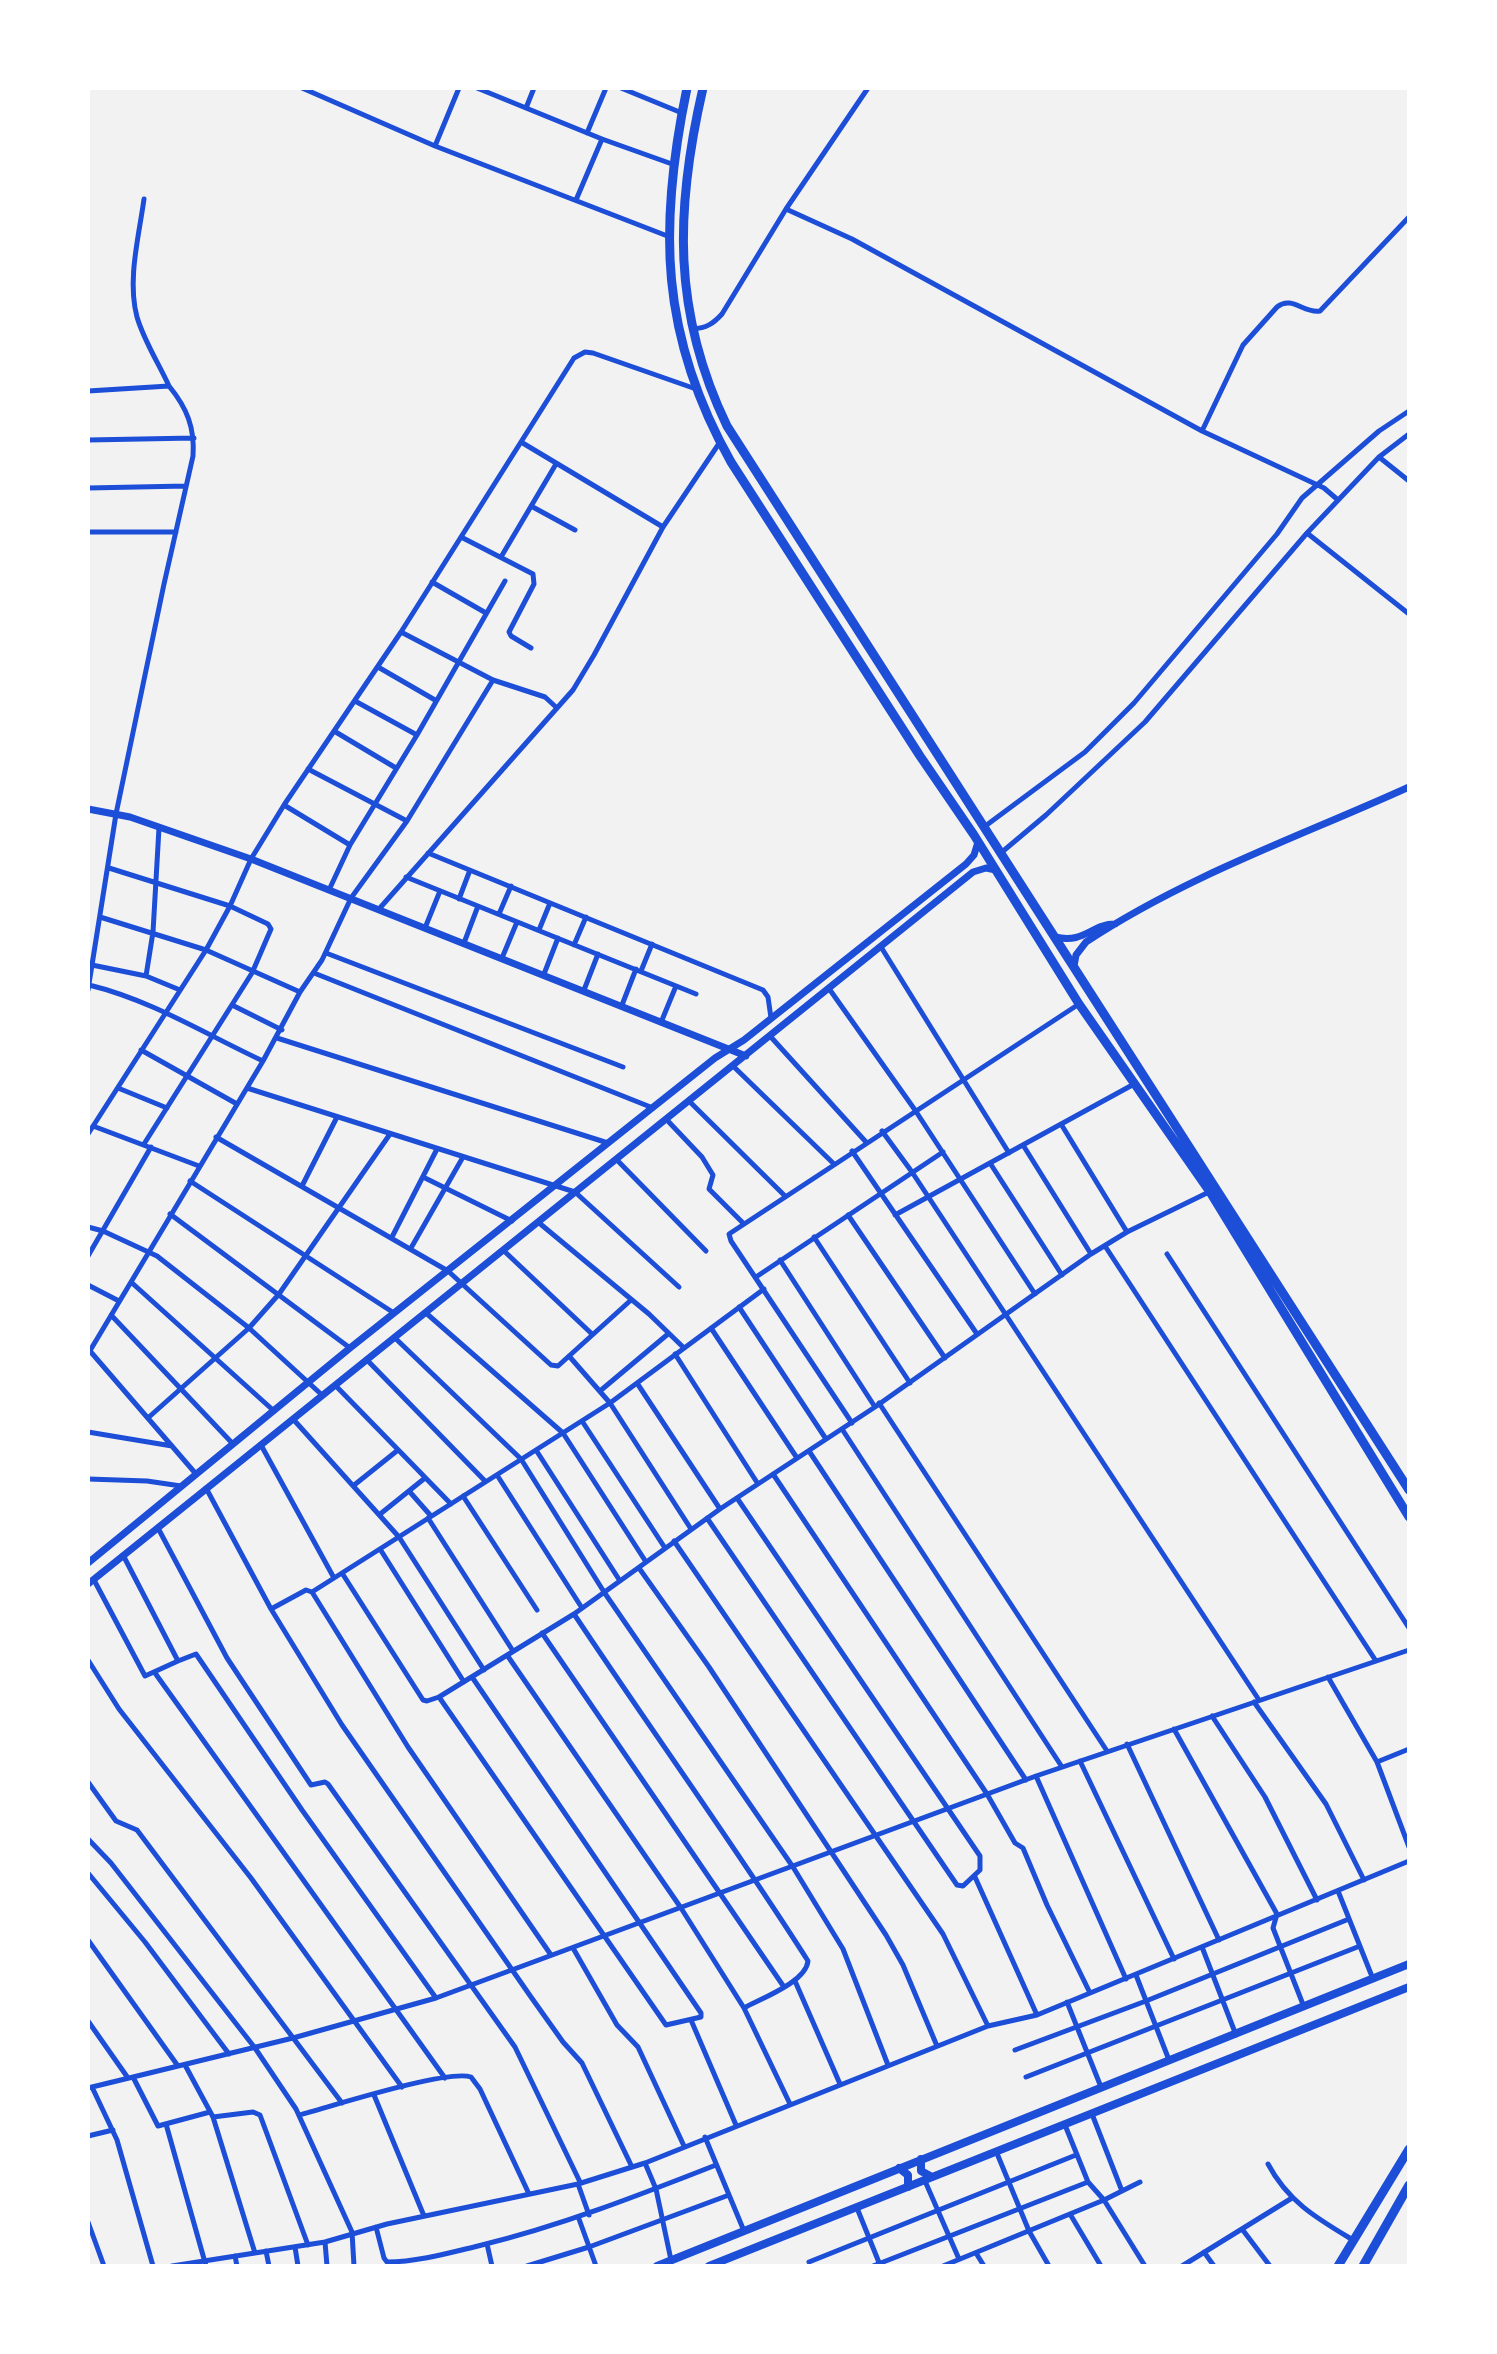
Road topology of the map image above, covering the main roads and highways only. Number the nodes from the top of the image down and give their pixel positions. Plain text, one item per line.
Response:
1 (687, 90) edge
2 (702, 92) edge
3 (697, 347) junction
4 (684, 351) junction
5 (703, 371) junction
6 (690, 375) junction
7 (915, 719) junction
8 (902, 725) junction
9 (930, 745) junction
10 (920, 756) junction
11 (1088, 987) junction
12 (1079, 1004) junction
13 (1101, 1008) junction
14 (1088, 1016) junction
15 (1409, 1490) edge
16 (1409, 1517) edge
17 (1409, 1964) edge
18 (1409, 1987) edge
19 (1409, 2149) edge
20 (921, 2159) junction
21 (899, 2168) junction
22 (928, 2178) junction
23 (1409, 2185) edge
24 (908, 2187) junction
25 (657, 2266) edge
26 (709, 2266) edge
27 (1338, 2266) edge
28 (1363, 2266) edge

1 - 2 highway
1 - 4 highway
2 - 3 highway
3 - 4 highway
3 - 5 highway
4 - 6 highway
5 - 6 highway
5 - 7 highway
6 - 8 highway
7 - 8 highway
7 - 9 highway
8 - 10 highway
9 - 10 highway
9 - 11 highway
10 - 12 highway
11 - 12 highway
11 - 13 highway
12 - 14 highway
13 - 14 highway
13 - 15 highway
14 - 16 highway
17 - 20 main road
18 - 22 main road
19 - 27 highway
20 - 21 main road
20 - 22 main road
21 - 24 main road
21 - 25 main road
22 - 24 main road
23 - 28 highway
24 - 26 main road

